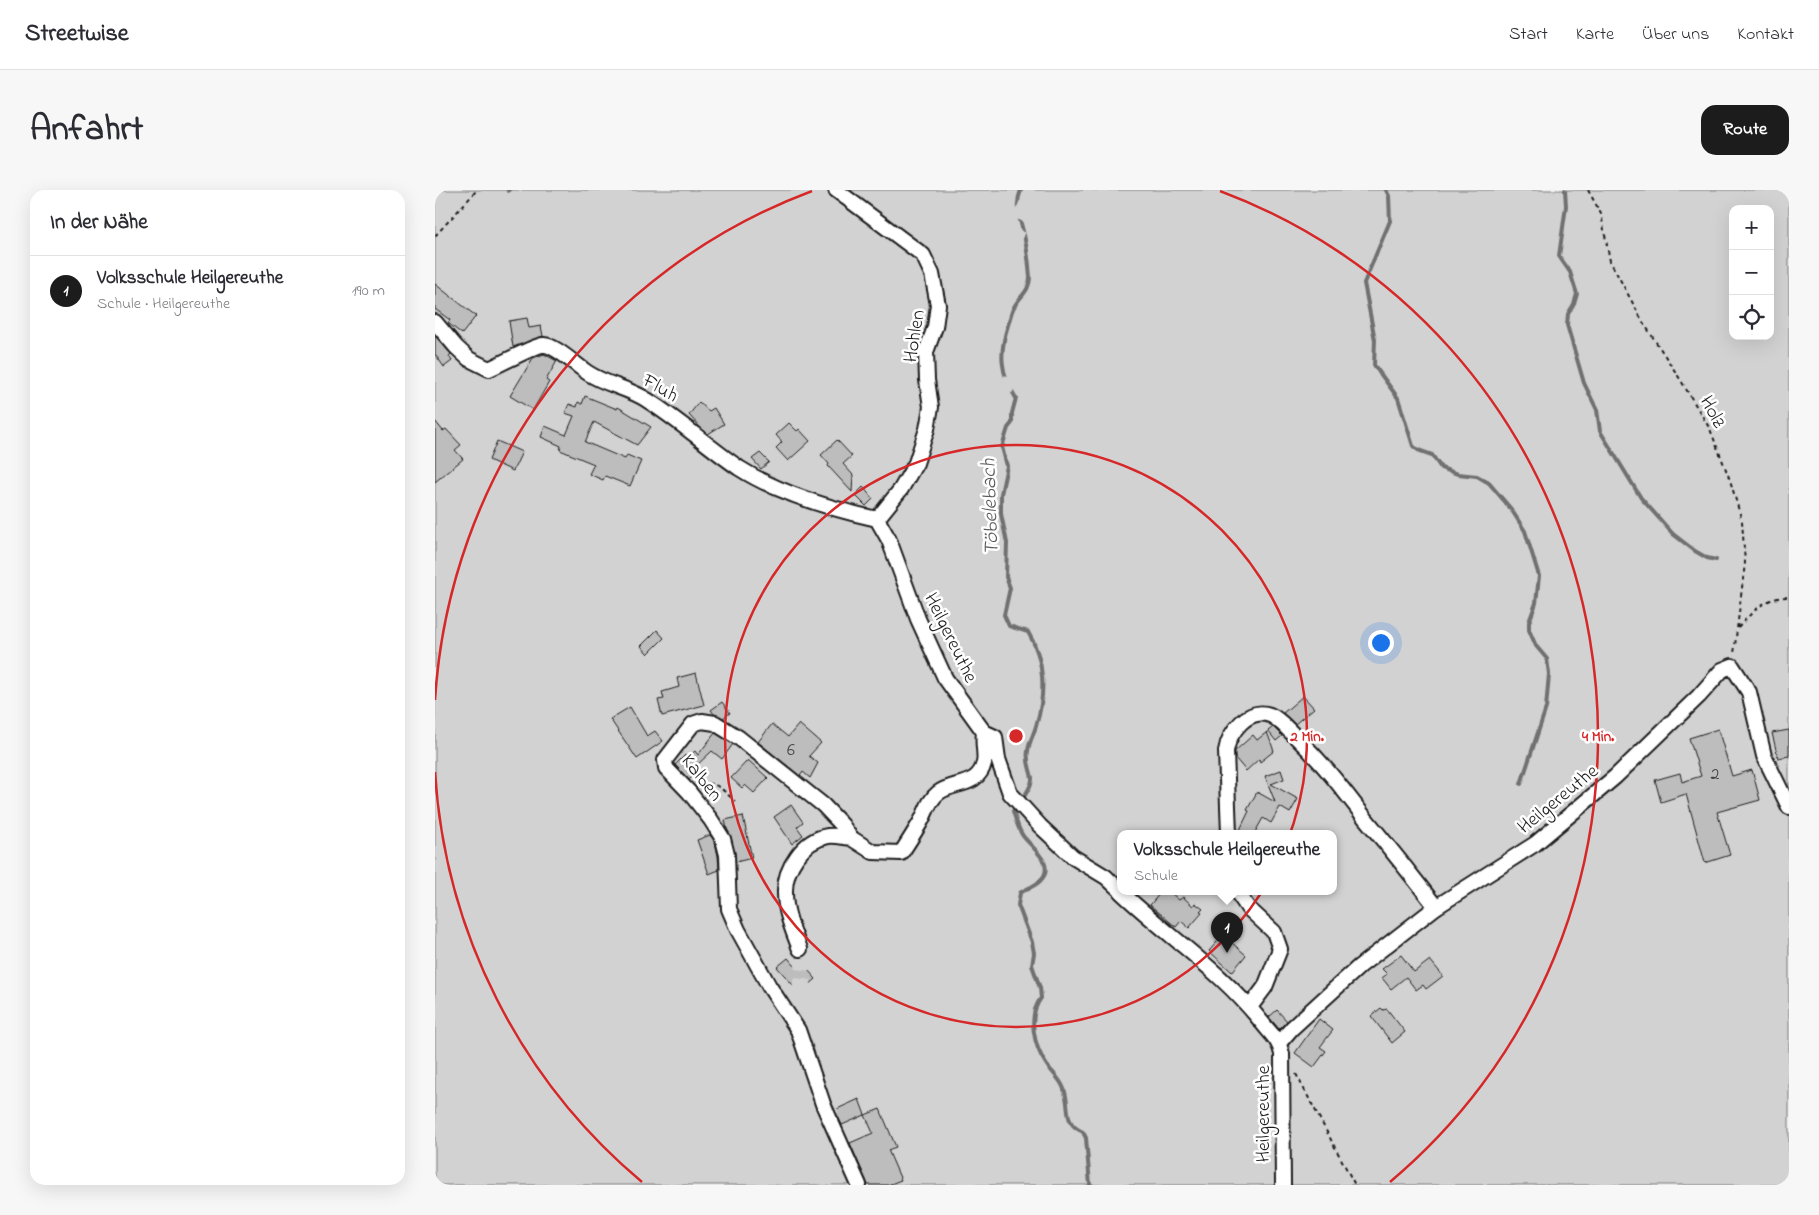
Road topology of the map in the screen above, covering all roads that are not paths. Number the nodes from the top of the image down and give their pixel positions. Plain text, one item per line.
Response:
1 (836, 190) edge
2 (435, 322) edge
3 (877, 520) junction
4 (984, 732) junction
5 (1789, 807) edge
6 (1229, 830) edge
7 (851, 838) junction
8 (1117, 887) edge
9 (1126, 895) edge
10 (1239, 895) edge
11 (1437, 907) junction
12 (799, 949) dead end
13 (1250, 1007) junction
14 (1279, 1043) junction
15 (859, 1185) edge
16 (1283, 1185) edge

1 - 3 street, Hohlen
2 - 3 street, Fluh
3 - 4 street, Heilgereuthe
4 - 7 street, Kalben
4 - 8 street, Heilgereuthe
5 - 11 street, Heilgereuthe
6 - 11 street
7 - 12 street
7 - 15 street, Kalben
9 - 13 street, Heilgereuthe
10 - 13 street
11 - 14 street, Heilgereuthe
13 - 14 street, Heilgereuthe
14 - 16 street, Heilgereuthe

